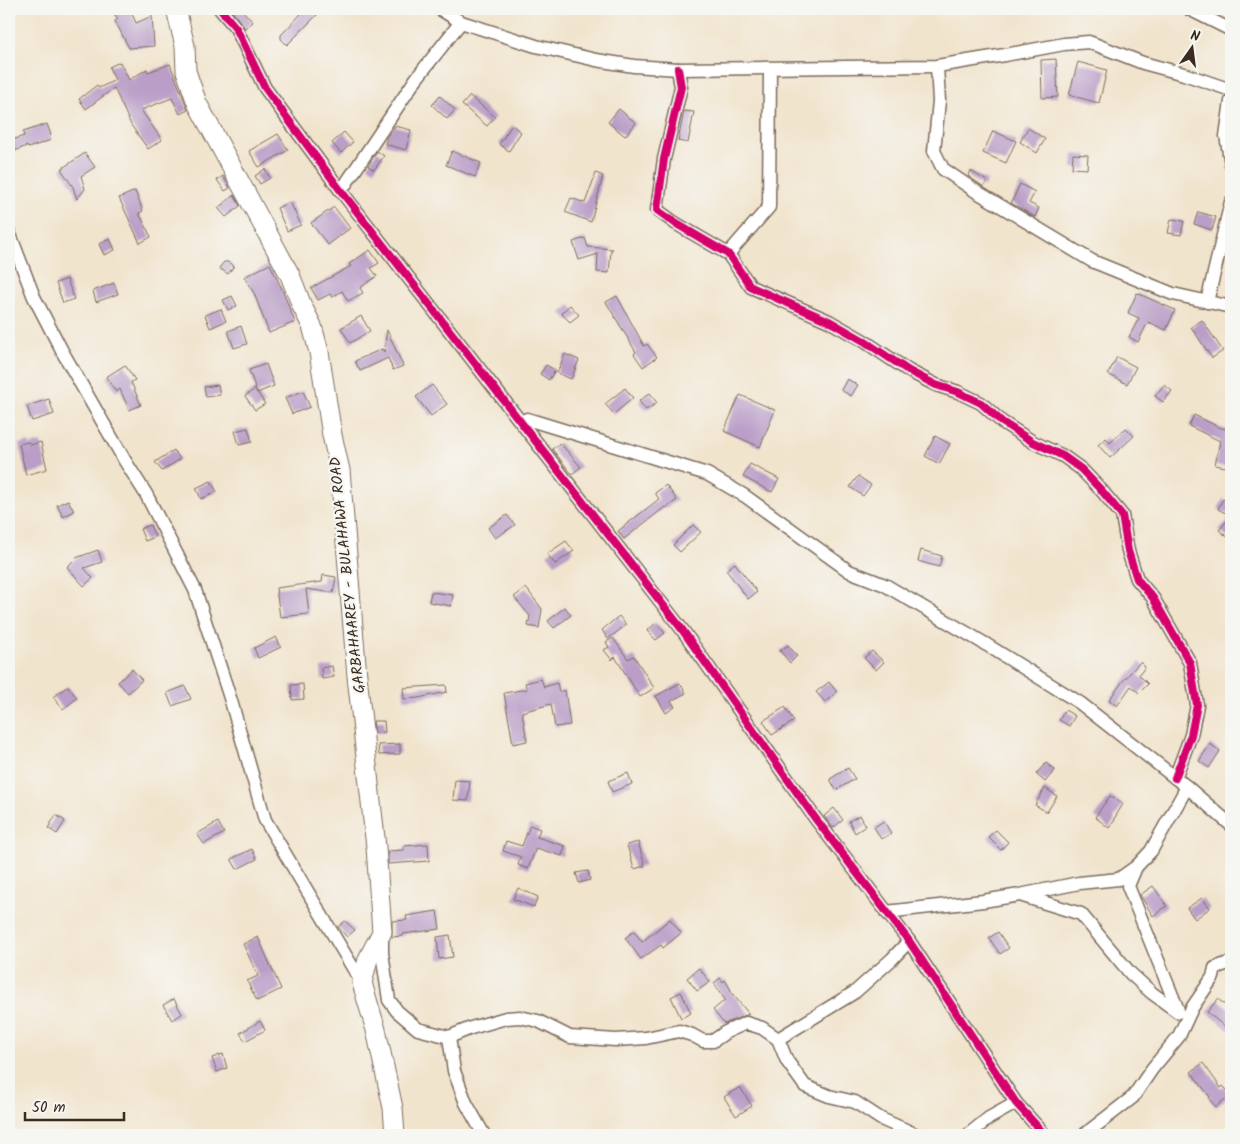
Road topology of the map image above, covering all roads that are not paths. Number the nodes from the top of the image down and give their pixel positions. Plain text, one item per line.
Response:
1 (176, 9) edge
2 (220, 9) edge
3 (440, 9) edge
4 (1189, 9) edge
5 (461, 22) junction
6 (1231, 30) edge
7 (937, 66) junction
8 (678, 69) junction
9 (770, 69) junction
10 (1231, 90) edge
11 (1231, 101) edge
12 (1231, 164) edge
13 (341, 191) junction
14 (1231, 202) edge
15 (9, 232) edge
16 (728, 254) junction
17 (1207, 302) junction
18 (1231, 307) edge
19 (522, 422) junction
20 (1175, 778) junction
21 (1187, 787) junction
22 (1231, 825) edge
23 (1136, 867) junction
24 (1020, 895) junction
25 (886, 912) junction
26 (382, 932) junction
27 (908, 941) junction
28 (1231, 962) edge
29 (362, 983) junction
30 (1178, 1012) junction
31 (1184, 1024) junction
32 (449, 1038) junction
33 (778, 1039) junction
34 (1016, 1103) junction
35 (395, 1135) edge
36 (484, 1135) edge
37 (917, 1135) edge
38 (968, 1135) edge
39 (1045, 1135) edge
40 (1084, 1135) edge

1 - 26 main road, GARBAHAAREY - BULAHAWA ROAD
2 - 13 street
3 - 5 street
4 - 6 street
5 - 8 street
5 - 13 street
7 - 9 street
7 - 10 street
7 - 17 street
8 - 9 street
8 - 16 street
9 - 16 street
11 - 12 street
13 - 19 street
14 - 17 street
15 - 29 street
16 - 20 street
17 - 18 street
19 - 20 street
19 - 25 street
20 - 21 street
21 - 22 street
21 - 23 street
23 - 24 street
23 - 30 street
24 - 25 street
24 - 30 street
25 - 27 street
26 - 29 main road
26 - 32 street
27 - 33 street
27 - 34 street
28 - 31 street
29 - 35 main road
30 - 31 street
31 - 40 street
32 - 33 street
32 - 36 street
33 - 37 street
34 - 38 street
34 - 39 street

